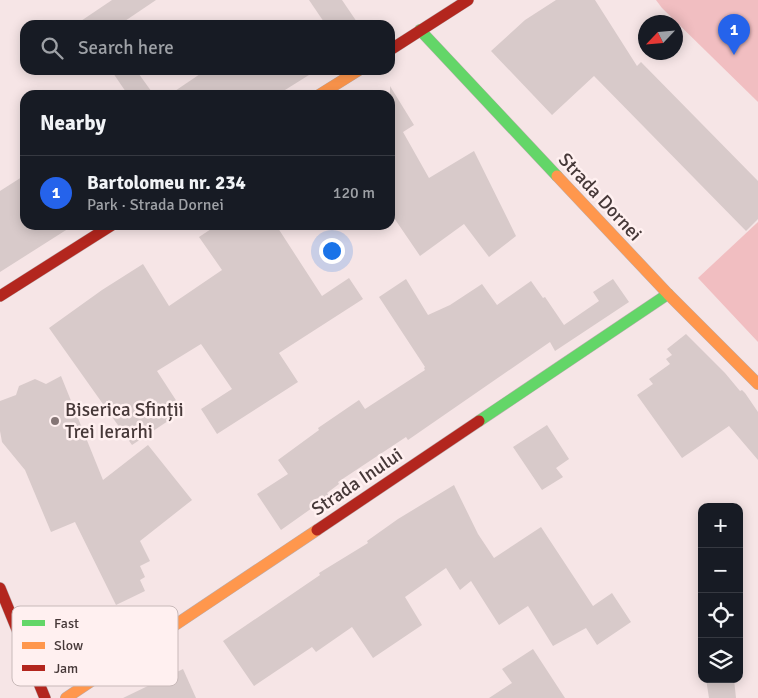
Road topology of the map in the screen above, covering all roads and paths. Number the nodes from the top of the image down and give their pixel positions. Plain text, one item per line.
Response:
1 (468, 0) edge
2 (420, 30) junction
3 (395, 47) edge
4 (350, 75) edge
5 (327, 90) edge
6 (104, 230) edge
7 (668, 294) junction
8 (0, 296) edge
9 (758, 384) edge
10 (1, 588) edge
11 (12, 616) edge
12 (178, 623) edge
13 (40, 686) edge
14 (84, 686) edge
15 (45, 698) edge
16 (66, 698) edge

1 - 2 street
2 - 3 street
2 - 7 street, Strada Dornei
4 - 5 street
6 - 8 street
7 - 9 street, Strada Dornei
7 - 12 street, Strada Inului
10 - 11 street
13 - 15 street
14 - 16 street, Strada Inului

